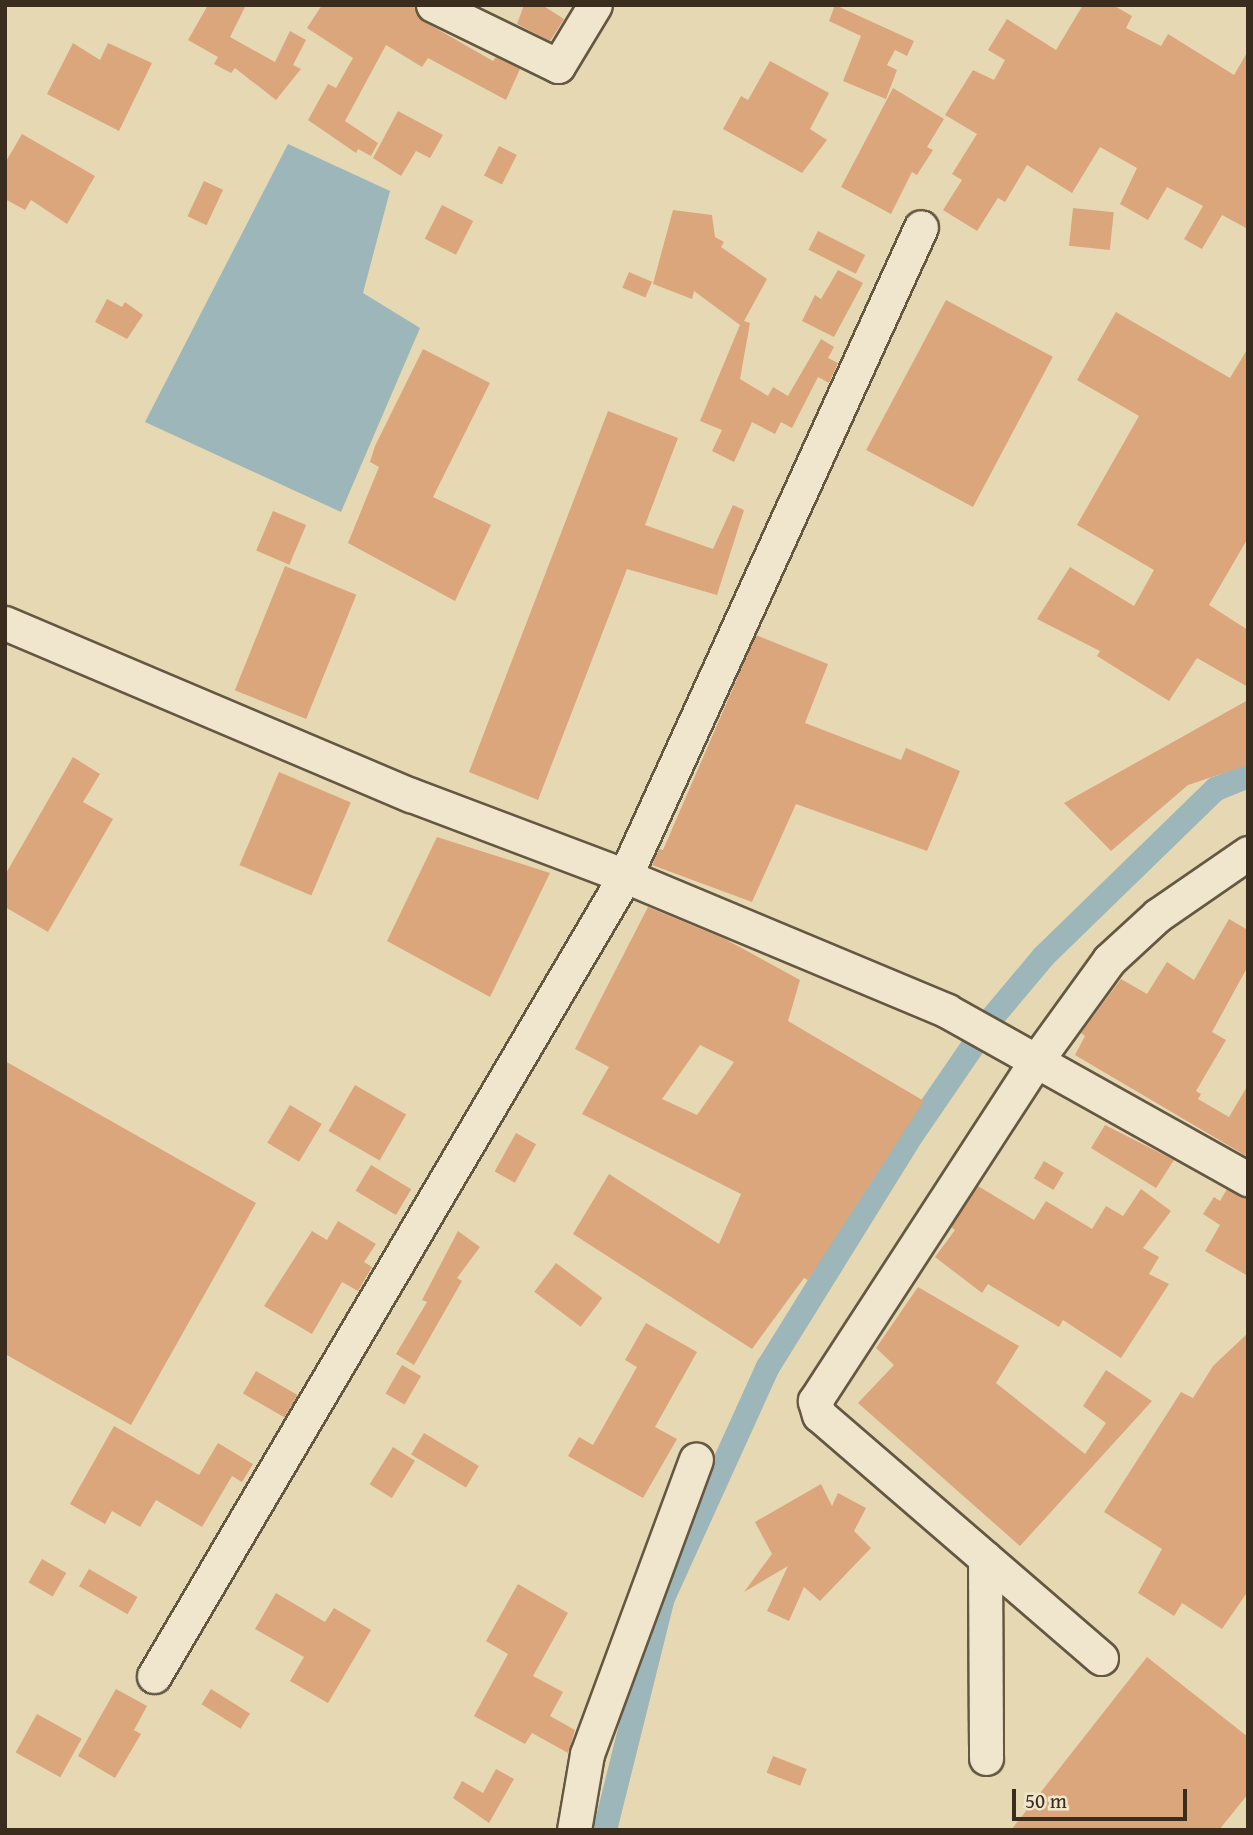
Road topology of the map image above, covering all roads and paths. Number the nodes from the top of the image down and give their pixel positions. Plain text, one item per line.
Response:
1 (433, 5) edge
2 (595, 5) edge
3 (921, 227) dead end
4 (5, 623) edge
5 (1248, 853) edge
6 (625, 876) junction
7 (1028, 1056) junction
8 (1248, 1179) edge
9 (696, 1459) dead end
10 (985, 1558) junction
11 (1101, 1658) dead end
12 (154, 1676) dead end
13 (986, 1758) dead end
14 (574, 1830) edge

1 - 2 street
3 - 6 street
4 - 6 street
5 - 7 street
6 - 7 street
6 - 12 street
7 - 8 street
7 - 10 street
9 - 14 street
10 - 11 street
10 - 13 street

